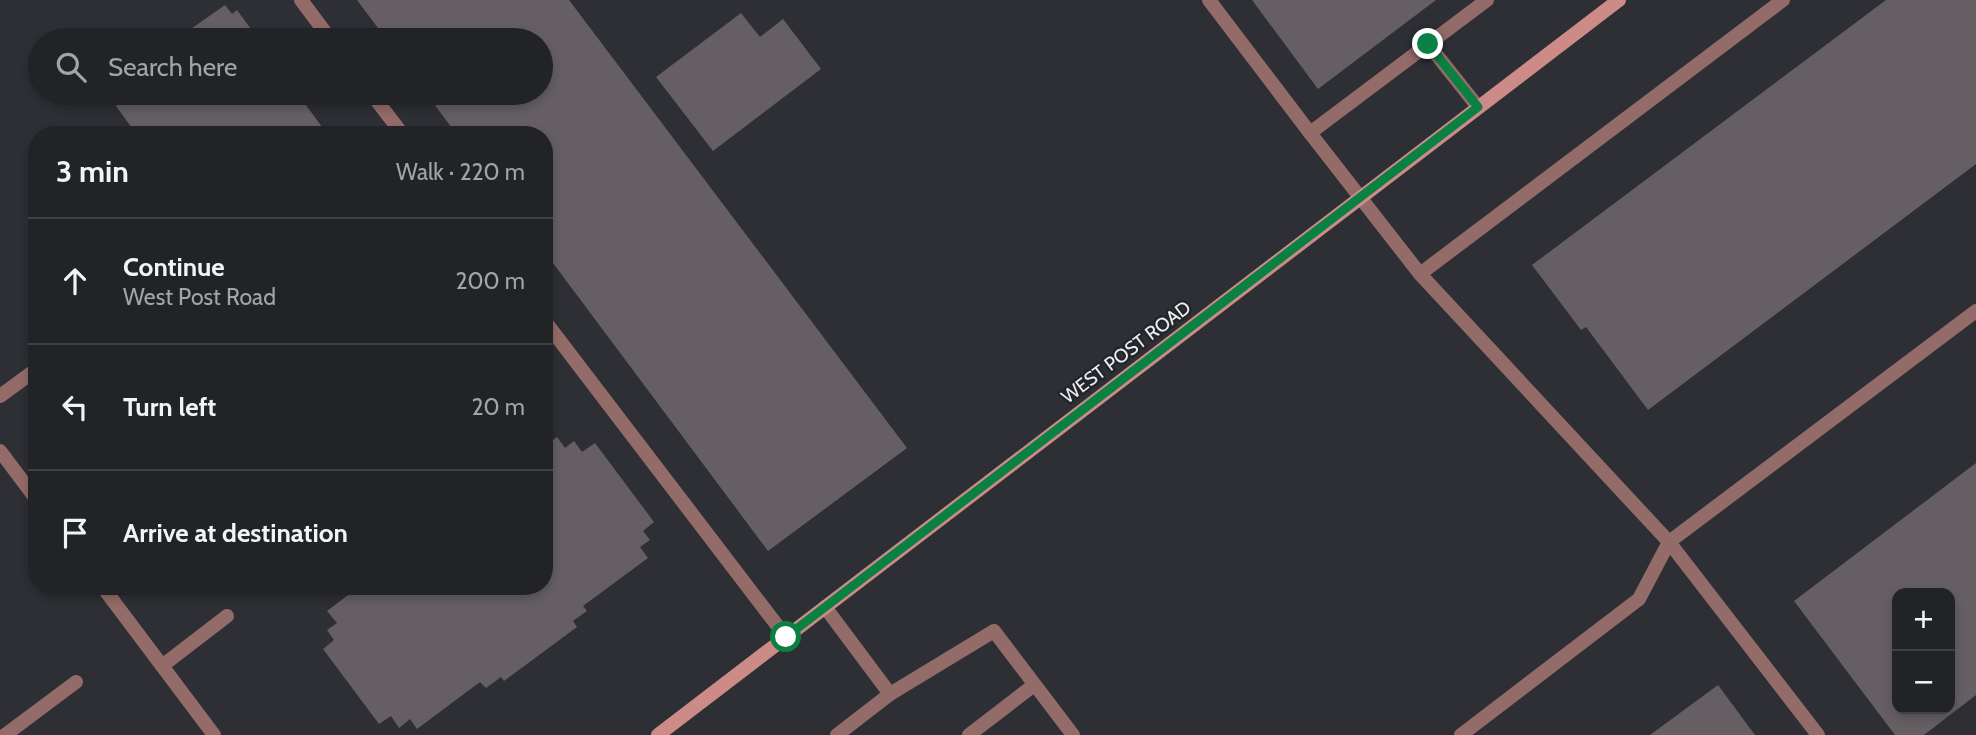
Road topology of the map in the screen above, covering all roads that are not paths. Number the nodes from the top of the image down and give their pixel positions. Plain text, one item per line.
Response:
1 (301, 0) edge
2 (1209, 0) edge
3 (1487, 0) edge
4 (1619, 0) edge
5 (1783, 0) edge
6 (322, 28) edge
7 (1428, 44) junction
8 (380, 105) edge
9 (1478, 107) junction
10 (396, 126) edge
11 (1310, 133) junction
12 (1360, 197) junction
13 (1420, 274) junction
14 (1976, 311) edge
15 (553, 332) edge
16 (28, 376) edge
17 (0, 396) edge
18 (0, 451) edge
19 (28, 488) edge
20 (1669, 542) junction
21 (109, 595) edge
22 (825, 607) junction
23 (227, 616) dead end
24 (786, 637) junction
25 (162, 666) junction
26 (76, 682) dead end
27 (1034, 685) junction
28 (890, 694) junction
29 (5, 735) edge
30 (214, 735) edge
31 (658, 735) edge
32 (837, 735) edge
33 (969, 735) edge
34 (1073, 735) edge
35 (1461, 735) edge
36 (1818, 735) edge

1 - 6 lane
2 - 11 lane
3 - 7 lane
4 - 9 street, WEST POST ROAD
5 - 13 lane
7 - 9 lane
7 - 11 lane
8 - 10 lane
9 - 12 street, WEST POST ROAD
11 - 12 lane
12 - 13 lane
12 - 22 street, WEST POST ROAD
13 - 20 lane
14 - 20 lane
15 - 24 lane
16 - 17 lane
18 - 19 lane
20 - 35 lane
20 - 36 lane
21 - 25 lane
22 - 24 street, WEST POST ROAD
22 - 28 lane
23 - 25 lane
24 - 31 street, WEST POST ROAD
25 - 30 lane
26 - 29 lane
27 - 28 lane
27 - 33 lane
27 - 34 lane
28 - 32 lane

